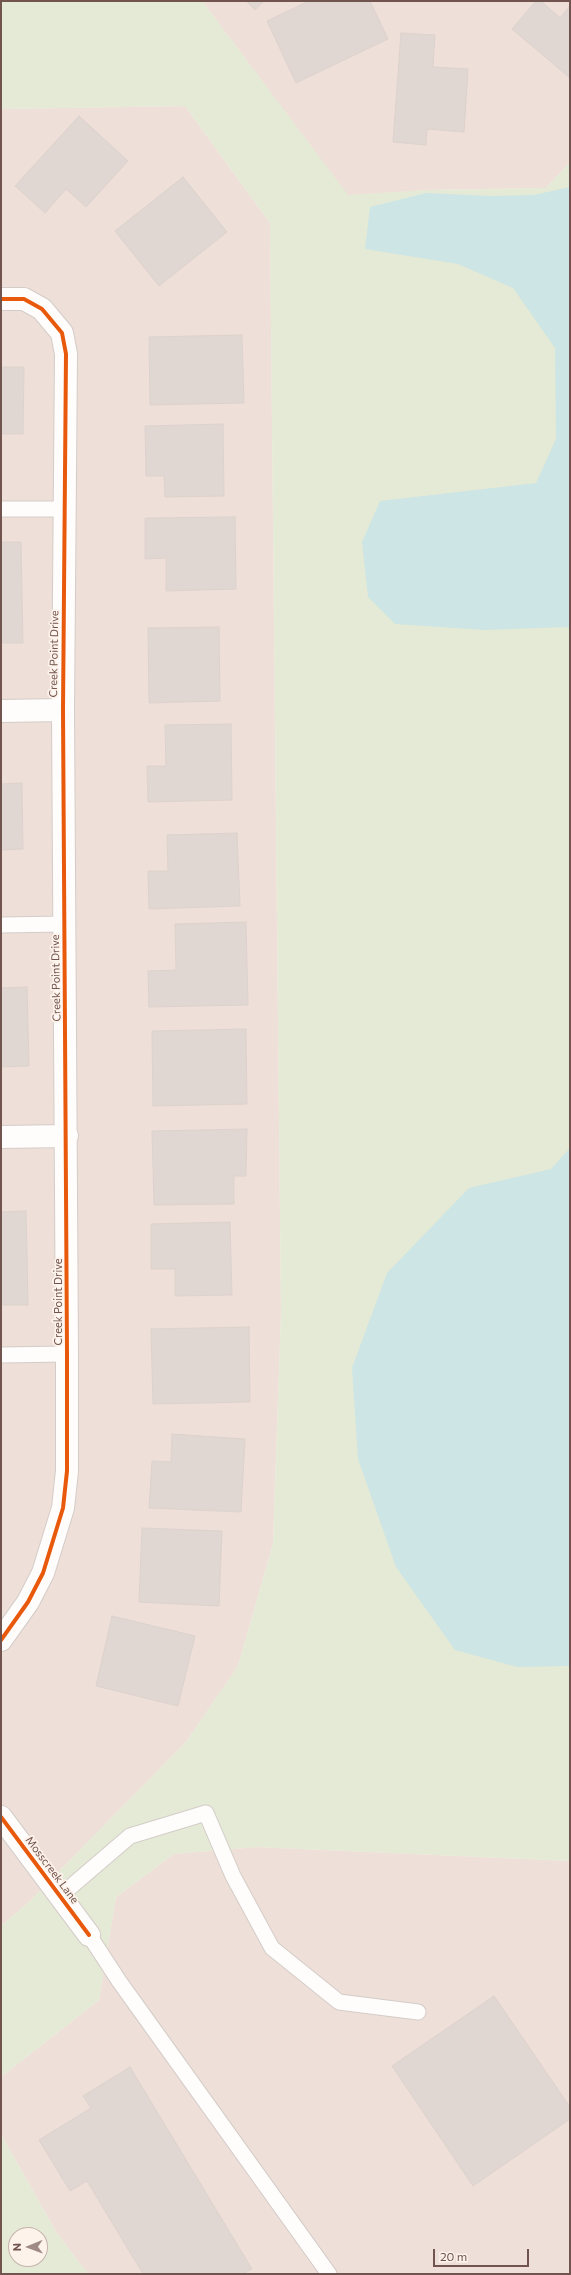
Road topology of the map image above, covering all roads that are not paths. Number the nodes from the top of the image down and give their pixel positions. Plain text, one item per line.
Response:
1 (1, 298) edge
2 (1, 509) edge
3 (65, 509) junction
4 (63, 710) junction
5 (1, 711) edge
6 (65, 924) junction
7 (1, 925) edge
8 (67, 1136) junction
9 (1, 1137) edge
10 (67, 1354) junction
11 (1, 1355) edge
12 (1, 1640) edge
13 (1, 1817) edge
14 (60, 1896) junction
15 (89, 1935) joint
16 (418, 2012) dead end
17 (329, 2274) edge

1 - 3 street, Creek Point Drive
2 - 3 lane
3 - 4 street, Creek Point Drive
4 - 5 street
4 - 6 street, Creek Point Drive
6 - 7 lane
6 - 8 street, Creek Point Drive
8 - 9 street
8 - 10 street, Creek Point Drive
10 - 11 lane
10 - 12 street, Creek Point Drive
13 - 14 street, Mosscreek Lane
14 - 15 street, Mosscreek Lane
14 - 16 lane
15 - 17 lane

